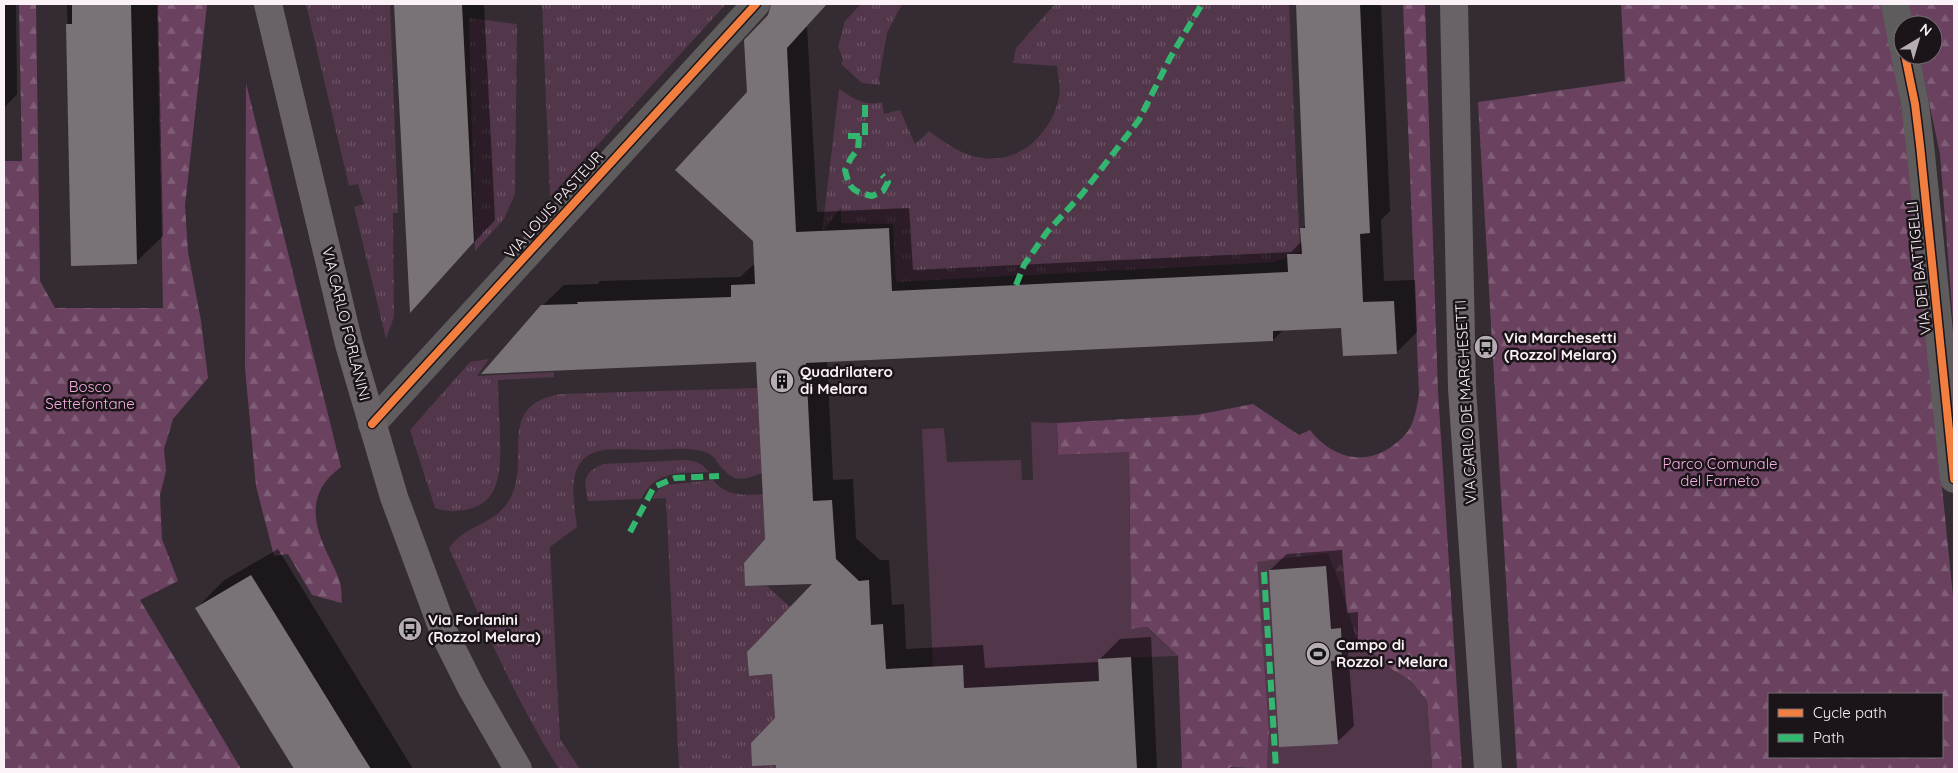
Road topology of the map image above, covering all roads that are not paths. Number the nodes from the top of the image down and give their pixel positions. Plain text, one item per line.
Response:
1 (268, 4) edge
2 (756, 4) edge
3 (1454, 4) edge
4 (1907, 65) edge
5 (372, 424) junction
6 (1954, 479) edge
7 (518, 769) edge
8 (1488, 769) edge

1 - 5 main road, VIA CARLO FORLANINI
2 - 5 street, VIA LOUIS PASTEUR
3 - 8 main road, VIA CARLO DE MARCHESETTI
4 - 6 street, VIA DEI BATTIGELLI
5 - 7 main road, VIA CARLO FORLANINI

